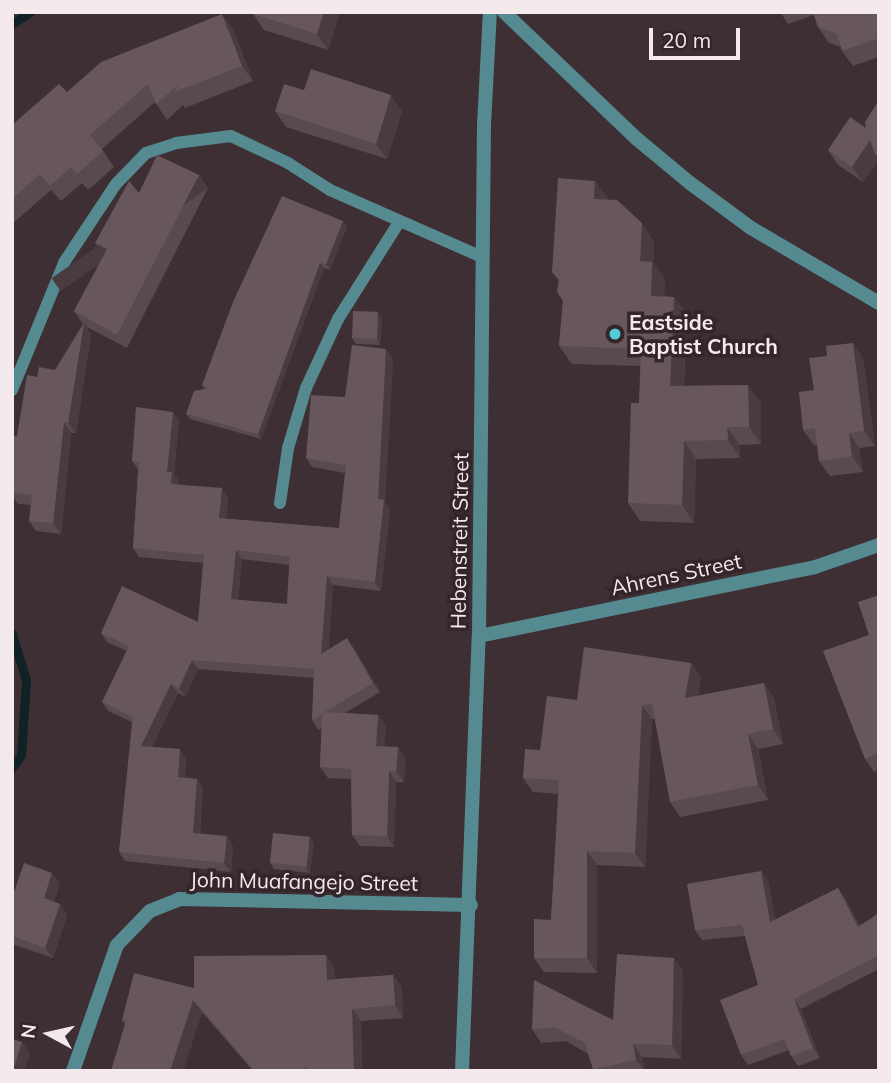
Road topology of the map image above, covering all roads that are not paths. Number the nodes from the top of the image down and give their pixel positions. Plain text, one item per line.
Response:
1 (490, 12) edge
2 (504, 12) edge
3 (399, 222) junction
4 (482, 257) junction
5 (879, 303) edge
6 (12, 390) edge
7 (280, 503) dead end
8 (879, 545) edge
9 (479, 636) junction
10 (471, 905) junction
11 (73, 1071) edge
12 (462, 1071) edge

1 - 4 street, Hebenstreit Street
2 - 5 street
3 - 4 lane
3 - 6 lane
3 - 7 lane
4 - 9 street, Hebenstreit Street
8 - 9 street, Ahrens Street
9 - 10 street, Hebenstreit Street
10 - 11 street, John Muafangejo Street
10 - 12 street, Hebenstreit Street

